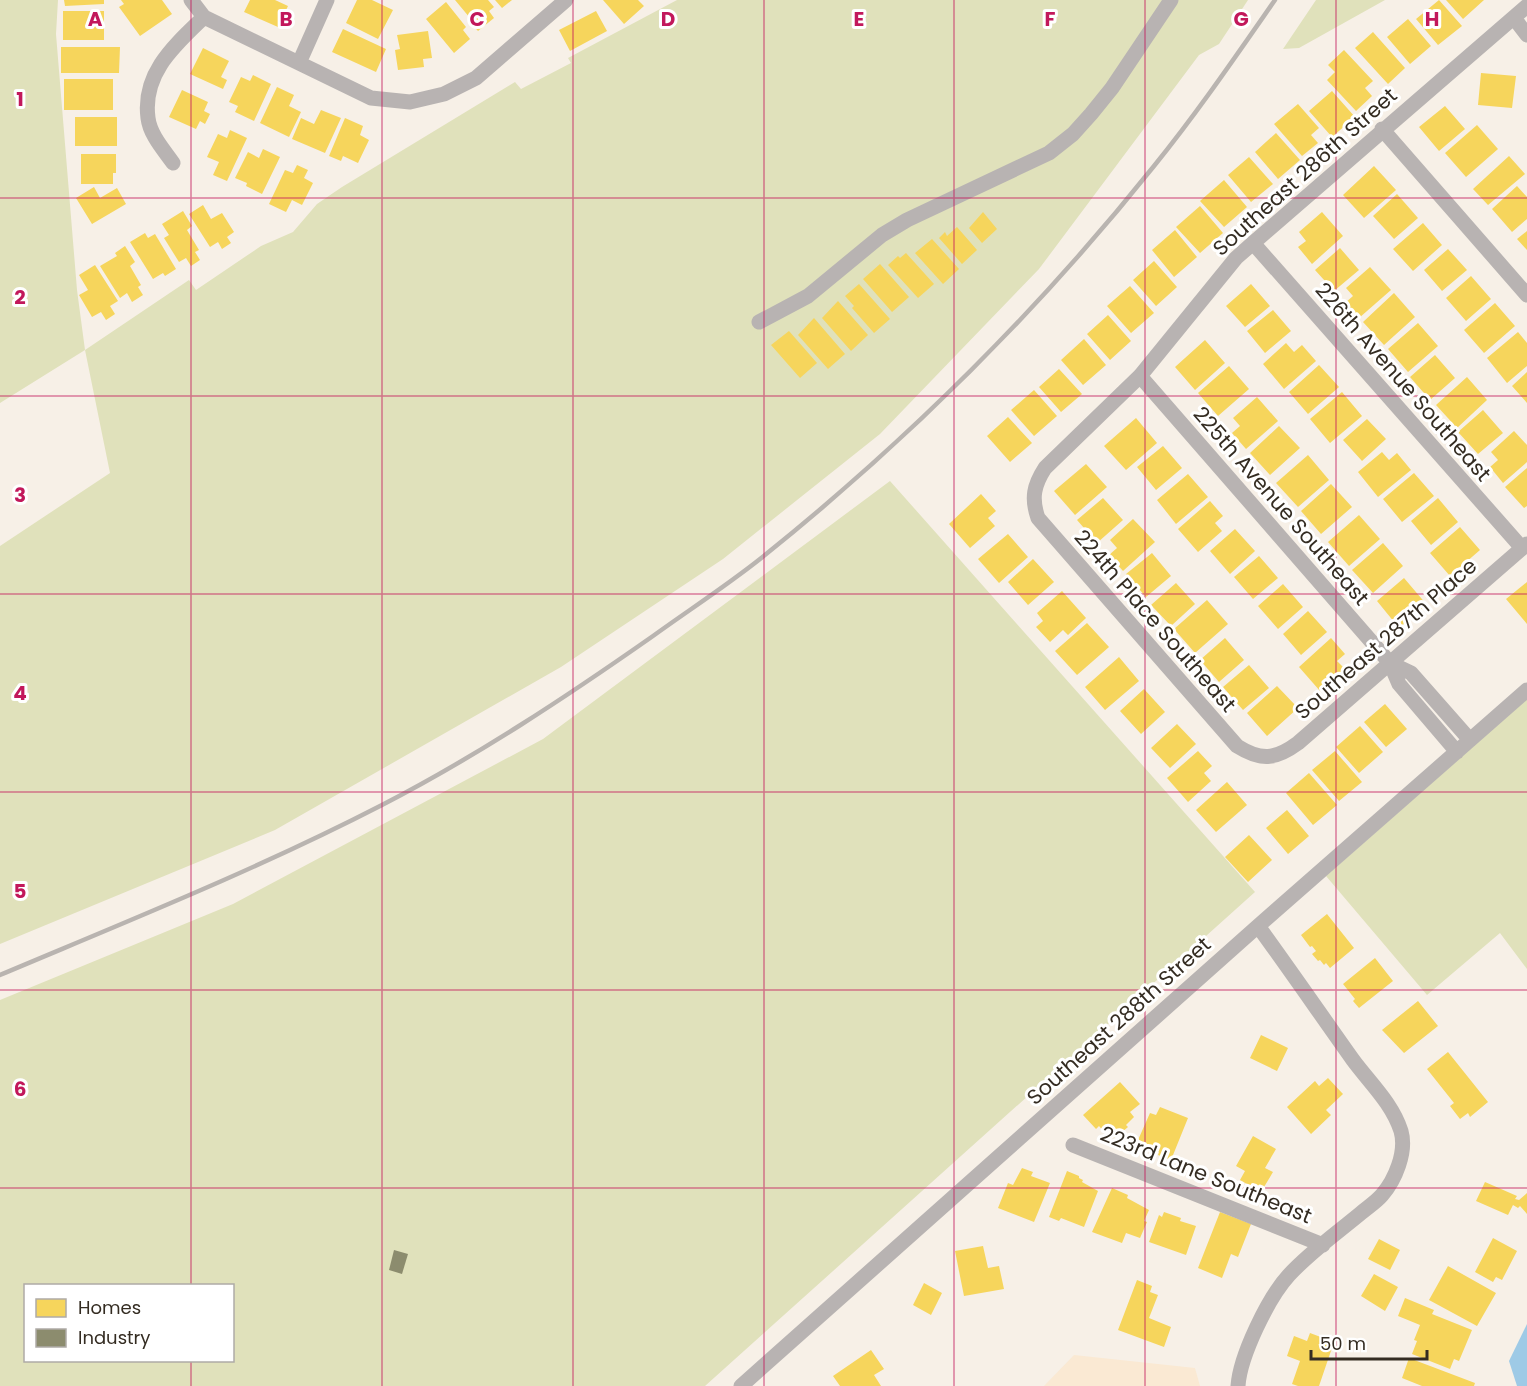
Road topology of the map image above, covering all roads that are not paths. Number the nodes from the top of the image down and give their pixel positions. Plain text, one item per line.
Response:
1 (191, 0) edge
2 (327, 0) edge
3 (566, 0) edge
4 (1171, 0) edge
5 (1527, 6) edge
6 (204, 17) junction
7 (1514, 18) junction
8 (1527, 35) edge
9 (299, 63) junction
10 (1383, 129) junction
11 (173, 163) dead end
12 (1253, 243) junction
13 (1527, 295) edge
14 (759, 322) dead end
15 (1140, 376) junction
16 (1033, 492) joint
17 (1525, 546) edge
18 (1390, 663) junction
19 (1527, 690) edge
20 (1470, 740) junction
21 (1457, 752) junction
22 (1267, 758) joint
23 (1258, 926) junction
24 (1073, 1144) dead end
25 (1323, 1245) junction
26 (741, 1386) edge
27 (1238, 1386) edge

1 - 6 street
2 - 9 street
3 - 9 street
4 - 14 street
5 - 7 street, Southeast 286th Street
6 - 9 street
6 - 11 street
7 - 8 street
7 - 10 street, Southeast 286th Street
10 - 12 street, Southeast 286th Street
10 - 13 street
12 - 15 street, Southeast 286th Street
12 - 17 street, 226th Avenue Southeast
15 - 16 street, Southeast 286th Street
15 - 18 street, 225th Avenue Southeast
16 - 22 street, 224th Place Southeast
17 - 18 street, Southeast 287th Place
18 - 20 street, 225th Avenue Southeast
18 - 21 street, 225th Avenue Southeast
18 - 22 street, Southeast 287th Place
19 - 20 street, Southeast 288th Street
20 - 21 street, Southeast 288th Street
21 - 23 street, Southeast 288th Street
23 - 25 street
23 - 26 street, Southeast 288th Street
24 - 25 street, 223rd Lane Southeast
25 - 27 street

